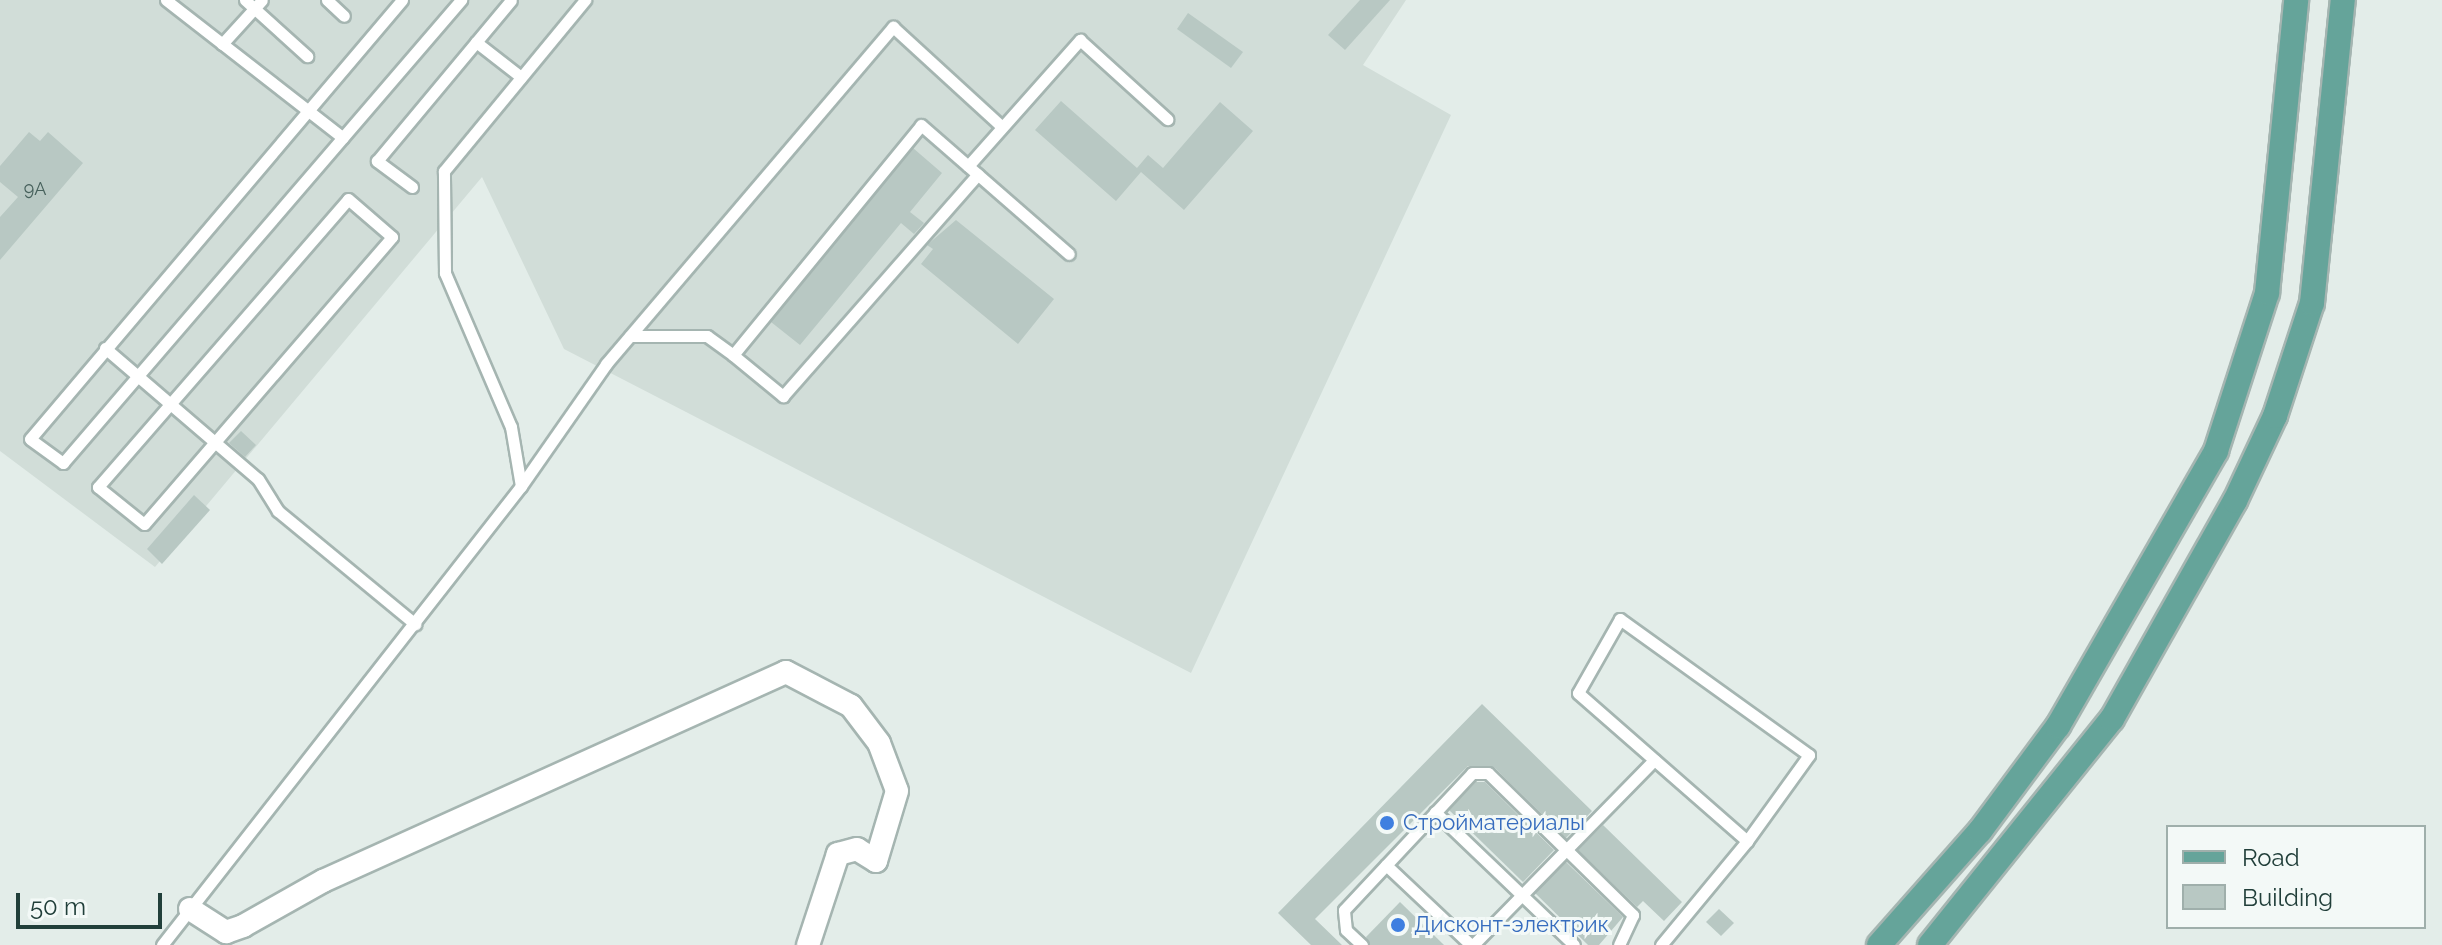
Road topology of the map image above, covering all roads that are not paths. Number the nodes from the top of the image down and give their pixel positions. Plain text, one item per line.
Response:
1 (166, 0) edge
2 (327, 0) edge
3 (402, 0) edge
4 (461, 0) edge
5 (511, 0) edge
6 (585, 0) edge
7 (2296, 0) edge
8 (2343, 0) edge
9 (254, 3) edge
10 (344, 16) dead end
11 (476, 42) junction
12 (222, 44) junction
13 (307, 56) dead end
14 (521, 77) junction
15 (308, 112) junction
16 (1167, 119) dead end
17 (1001, 126) junction
18 (343, 138) junction
19 (968, 166) junction
20 (978, 174) junction
21 (412, 187) dead end
22 (1069, 254) dead end
23 (630, 336) junction
24 (105, 348) junction
25 (733, 355) junction
26 (138, 376) junction
27 (171, 404) junction
28 (214, 442) junction
29 (521, 486) junction
30 (415, 624) junction
31 (1654, 760) junction
32 (1435, 812) junction
33 (1747, 841) junction
34 (1567, 850) junction
35 (1386, 865) junction
36 (1522, 895) junction
37 (190, 909) junction
38 (162, 945) edge
39 (808, 945) edge
40 (1362, 945) edge
41 (1472, 945) edge
42 (1574, 945) edge
43 (1619, 945) edge
44 (1661, 945) edge
45 (1879, 945) edge
46 (1930, 945) edge

1 - 12 lane
2 - 10 lane
3 - 15 lane
4 - 18 lane
5 - 11 lane
6 - 14 lane
7 - 45 main road
8 - 46 main road
9 - 12 lane
9 - 13 lane
11 - 14 lane
11 - 21 lane
12 - 15 lane
14 - 29 lane
15 - 18 lane
15 - 24 lane
16 - 17 lane
17 - 19 lane
17 - 23 lane
18 - 26 lane
19 - 20 lane
19 - 25 lane
20 - 22 lane
20 - 25 lane
23 - 25 lane
23 - 29 lane
24 - 26 lane
24 - 26 lane
26 - 27 lane
27 - 28 lane
27 - 28 lane
27 - 28 lane
28 - 30 lane
29 - 30 lane
30 - 37 lane
31 - 33 lane
31 - 33 lane
31 - 34 lane
32 - 34 lane
32 - 35 lane
32 - 36 lane
33 - 44 lane
34 - 36 lane
34 - 43 lane
35 - 40 lane
35 - 41 lane
36 - 41 lane
36 - 42 lane
37 - 38 lane
37 - 39 street

